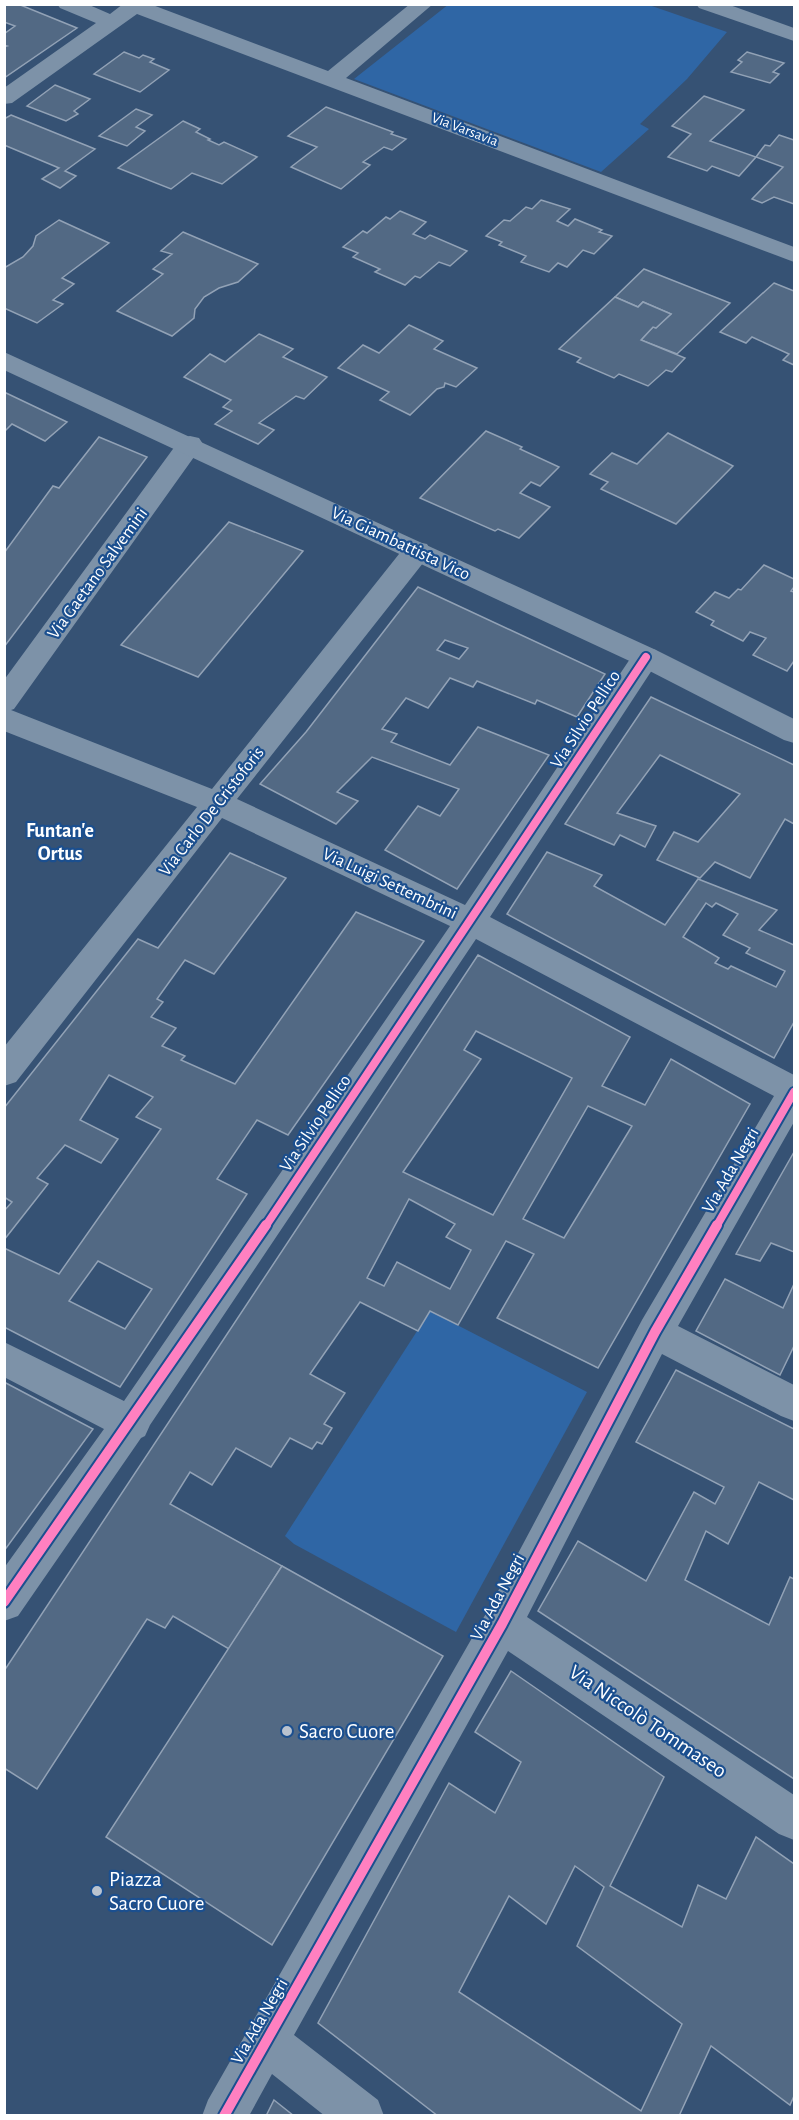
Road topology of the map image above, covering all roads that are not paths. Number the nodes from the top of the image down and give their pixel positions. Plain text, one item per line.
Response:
1 (67, 4) edge
2 (423, 4) edge
3 (706, 4) edge
4 (136, 5) edge
5 (112, 22) junction
6 (795, 35) edge
7 (332, 79) junction
8 (4, 98) edge
9 (795, 255) edge
10 (4, 360) edge
11 (190, 444) junction
12 (417, 551) junction
13 (646, 657) junction
14 (4, 702) edge
15 (4, 719) edge
16 (795, 732) edge
17 (218, 803) junction
18 (471, 922) junction
19 (4, 1072) edge
20 (795, 1092) edge
21 (655, 1332) junction
22 (4, 1358) edge
23 (795, 1404) edge
24 (132, 1424) junction
25 (4, 1602) edge
26 (502, 1624) junction
27 (795, 1819) edge
28 (267, 2042) junction
29 (224, 2115) edge
30 (362, 2115) edge

1 - 5 street
2 - 7 street
3 - 6 street
4 - 5 street
4 - 7 street, Via Varsavia
5 - 8 street
7 - 9 street, Via Varsavia
10 - 11 street, Via Giambattista Vico
11 - 12 street, Via Giambattista Vico
11 - 14 street, Via Gaetano Salvemini
12 - 13 street, Via Giambattista Vico
12 - 17 street, Via Carlo De Cristoforis
13 - 16 street, Via Giambattista Vico
13 - 18 street, Via Silvio Pellico
15 - 17 street, Via Luigi Settembrini
17 - 18 street, Via Luigi Settembrini
17 - 19 street, Via Carlo De Cristoforis
18 - 20 street, Via Luigi Settembrini
18 - 24 street, Via Silvio Pellico
20 - 21 street, Via Ada Negri
21 - 23 street
21 - 26 street, Via Ada Negri
22 - 24 street
24 - 25 street, Via Silvio Pellico
26 - 27 street, Via Niccolò Tommaseo
26 - 28 street, Via Ada Negri
28 - 29 street, Via Ada Negri
28 - 30 street

